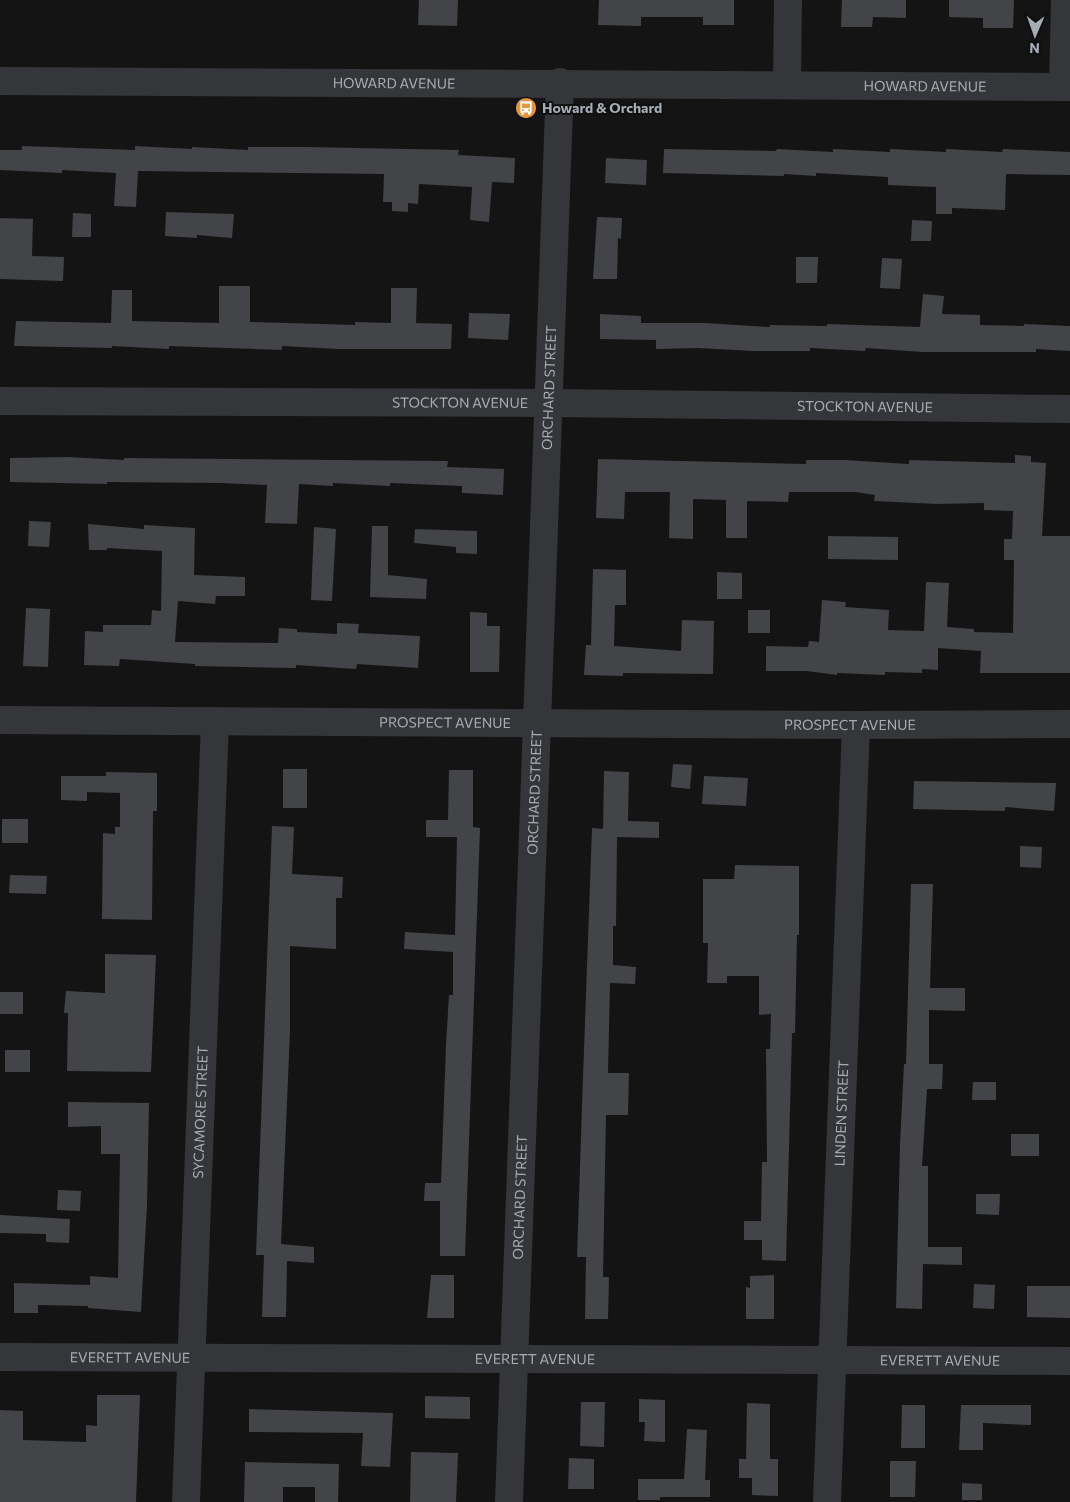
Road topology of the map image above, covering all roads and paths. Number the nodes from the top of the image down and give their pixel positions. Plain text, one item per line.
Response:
1 (788, 0) edge
2 (1065, 0) edge
3 (0, 81) edge
4 (560, 82) junction
5 (787, 84) junction
6 (1067, 87) edge
7 (0, 401) edge
8 (548, 403) junction
9 (1070, 408) edge
10 (0, 720) edge
11 (215, 721) junction
12 (537, 723) junction
13 (1070, 724) edge
14 (856, 725) junction
15 (0, 1356) edge
16 (191, 1357) junction
17 (514, 1359) junction
18 (832, 1360) junction
19 (1070, 1361) edge
20 (186, 1502) edge
21 (509, 1502) edge
22 (827, 1502) edge

1 - 5 street
2 - 6 street, HOWARD AVENUE
3 - 4 street, HOWARD AVENUE
4 - 5 street, HOWARD AVENUE
4 - 8 street, ORCHARD STREET
5 - 6 street, HOWARD AVENUE
7 - 8 street, STOCKTON AVENUE
8 - 9 street, STOCKTON AVENUE
8 - 12 street, ORCHARD STREET
10 - 11 street, PROSPECT AVENUE
11 - 12 street, PROSPECT AVENUE
11 - 16 street, SYCAMORE STREET
12 - 14 street, PROSPECT AVENUE
12 - 17 street, ORCHARD STREET
13 - 14 street, PROSPECT AVENUE
14 - 18 street, LINDEN STREET
15 - 16 street, EVERETT AVENUE
16 - 17 street, EVERETT AVENUE
16 - 20 street, SYCAMORE STREET
17 - 18 street, EVERETT AVENUE
17 - 21 street, ORCHARD STREET
18 - 19 street, EVERETT AVENUE
18 - 22 street, LINDEN STREET

